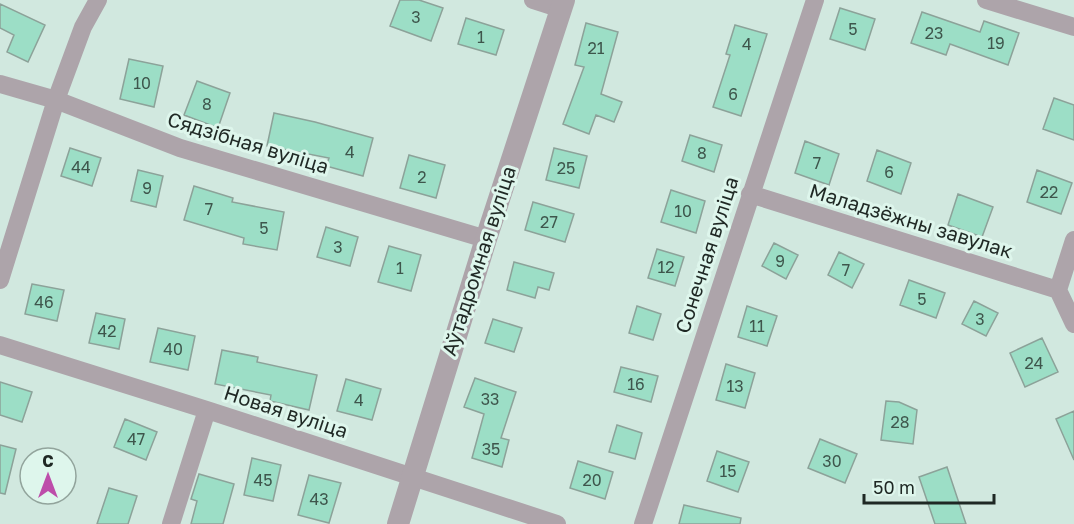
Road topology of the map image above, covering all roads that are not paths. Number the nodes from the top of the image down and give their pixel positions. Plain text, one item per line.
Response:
1 (98, 0) edge
2 (533, 0) edge
3 (815, 0) edge
4 (986, 0) edge
5 (563, 5) edge
6 (1074, 27) edge
7 (0, 84) edge
8 (56, 100) junction
9 (750, 194) junction
10 (486, 239) junction
11 (1074, 240) edge
12 (0, 280) edge
13 (1058, 290) junction
14 (1074, 324) edge
15 (0, 345) edge
16 (207, 410) junction
17 (411, 477) junction
18 (171, 524) edge
19 (398, 524) edge
20 (557, 524) edge
21 (643, 524) edge

1 - 8 street
2 - 5 street
3 - 9 street, Сонечная вуліца
4 - 6 street
5 - 10 street, Аўтадромная вуліца
7 - 8 street, Сядзібная вуліца
8 - 10 street, Сядзібная вуліца
8 - 12 street
9 - 13 street, Маладзёжны завулак
9 - 21 street, Сонечная вуліца
10 - 17 street, Аўтадромная вуліца
11 - 13 street
13 - 14 street
15 - 16 street, Новая вуліца
16 - 17 street, Новая вуліца
16 - 18 street
17 - 19 street, Аўтадромная вуліца
17 - 20 street, Новая вуліца

